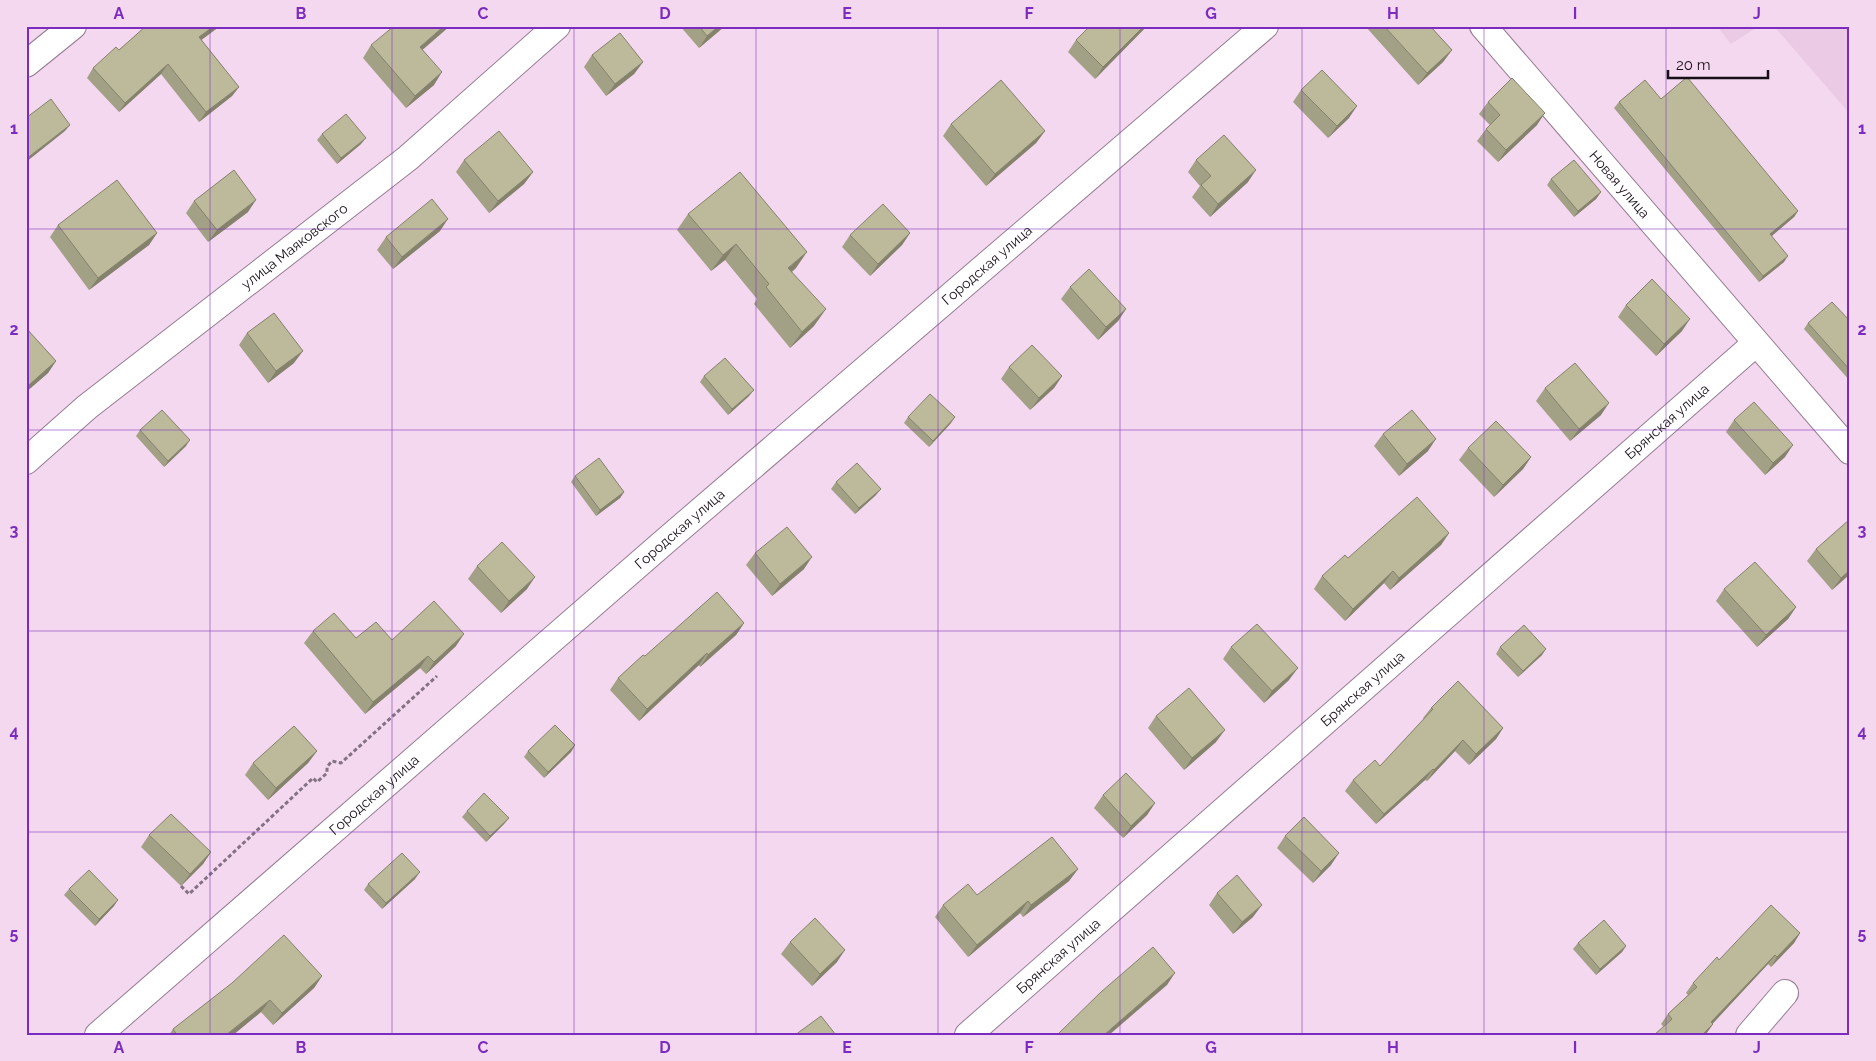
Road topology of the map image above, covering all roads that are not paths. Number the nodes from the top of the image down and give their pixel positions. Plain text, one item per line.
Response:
1 (73, 26) edge
2 (557, 26) edge
3 (1265, 26) edge
4 (1483, 26) edge
5 (26, 64) edge
6 (1756, 343) junction
7 (1850, 451) edge
8 (26, 460) edge
9 (1785, 993) dead end
10 (98, 1035) edge
11 (968, 1035) edge
12 (1749, 1035) edge

1 - 5 street
2 - 8 street, улица Маяковского
3 - 10 street, Городская улица
4 - 6 street, Новая улица
6 - 7 street, Новая улица
6 - 11 street, Брянская улица
9 - 12 street

